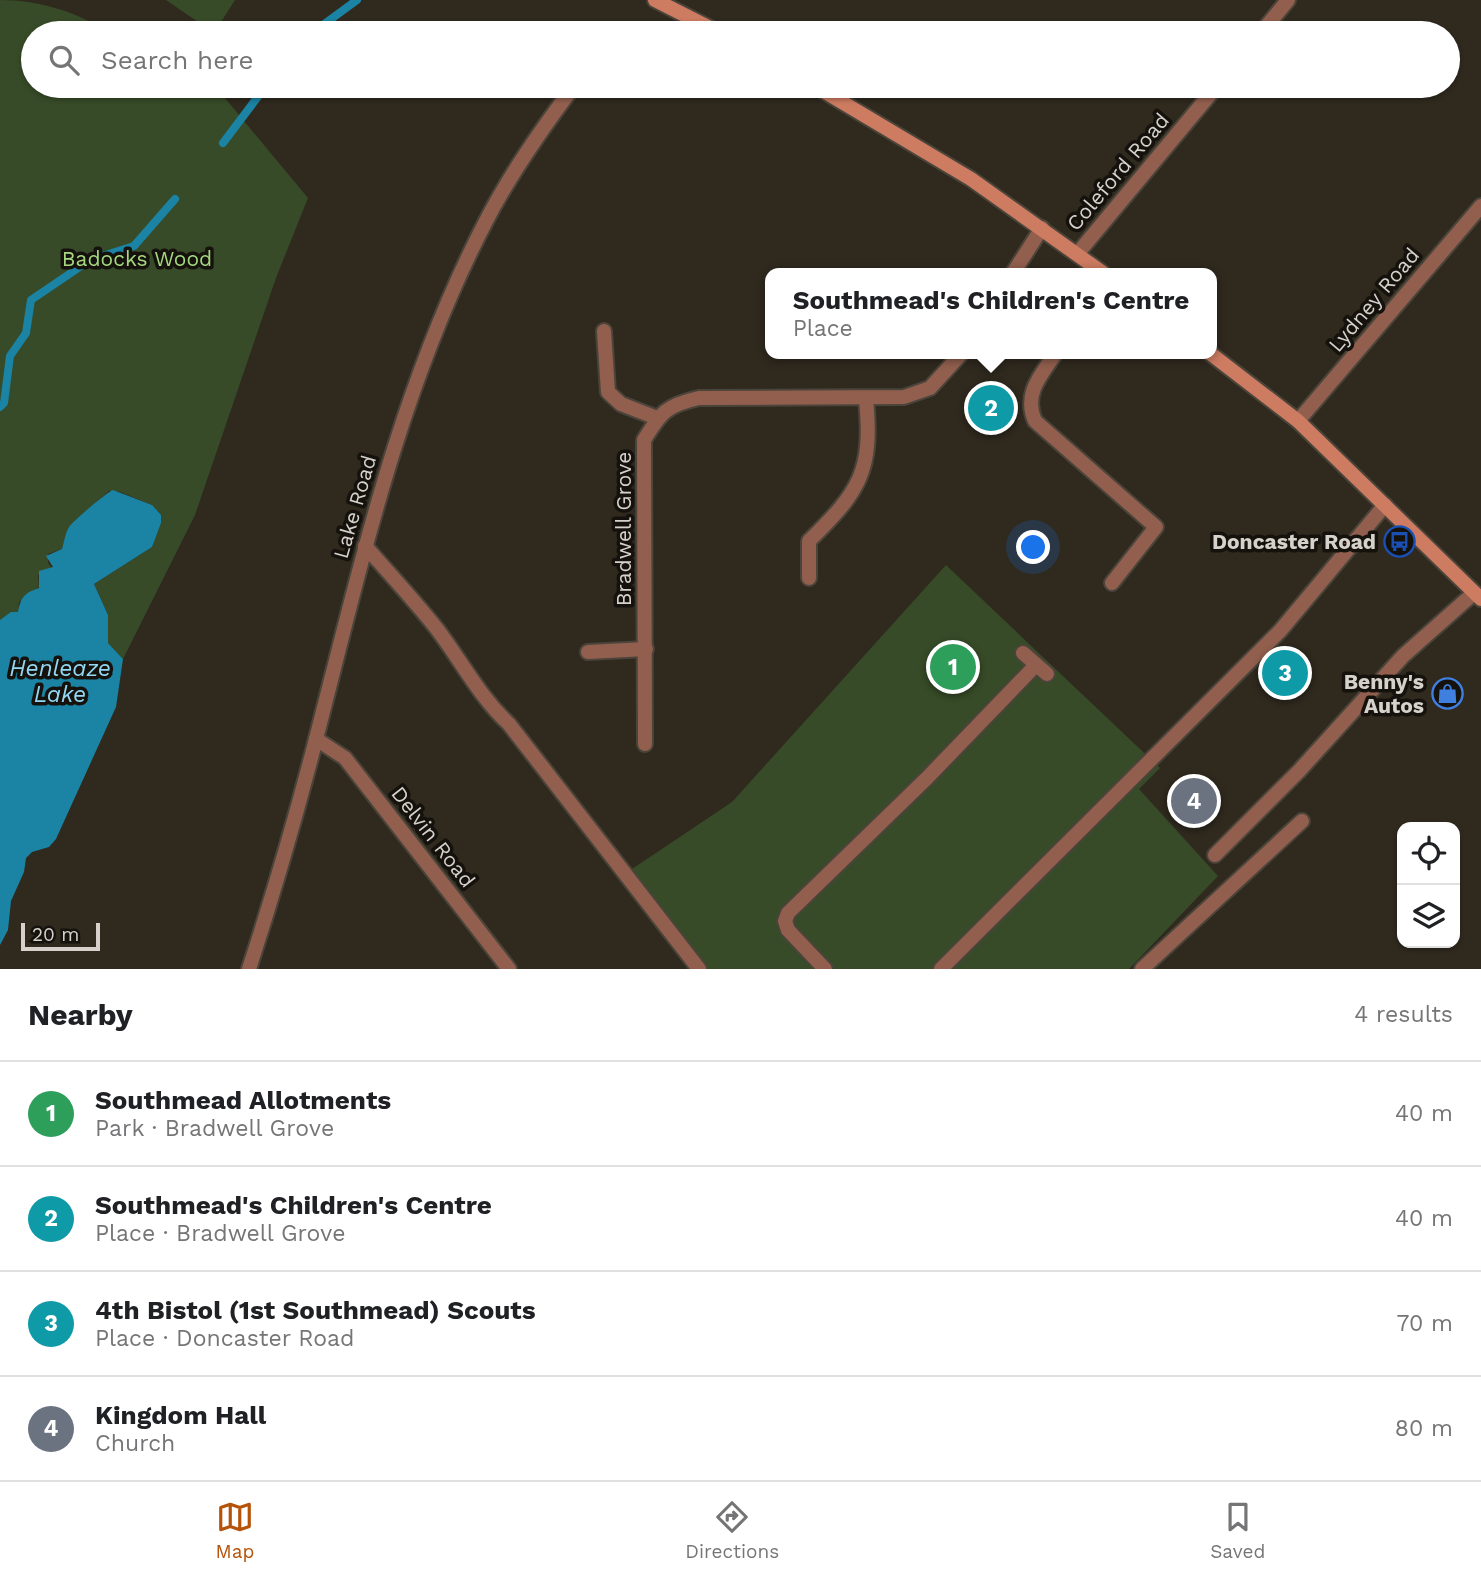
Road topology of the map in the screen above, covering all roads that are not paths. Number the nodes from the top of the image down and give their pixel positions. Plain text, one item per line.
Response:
1 (655, 0) edge
2 (1288, 0) edge
3 (696, 21) edge
4 (1271, 21) edge
5 (565, 98) edge
6 (835, 98) edge
7 (1207, 98) edge
8 (1481, 206) edge
9 (1042, 228) junction
10 (1078, 253) junction
11 (1016, 268) edge
12 (1097, 268) edge
13 (604, 331) dead end
14 (956, 359) edge
15 (1052, 359) edge
16 (1217, 359) edge
17 (866, 399) junction
18 (657, 418) junction
19 (1298, 421) junction
20 (1385, 505) junction
21 (365, 546) junction
22 (809, 578) dead end
23 (1112, 583) dead end
24 (1478, 596) edge
25 (646, 649) junction
26 (589, 652) dead end
27 (1023, 653) dead end
28 (316, 739) junction
29 (645, 744) dead end
30 (1302, 821) dead end
31 (1214, 855) dead end
32 (249, 969) edge
33 (509, 969) edge
34 (699, 969) edge
35 (825, 969) edge
36 (941, 969) edge
37 (1142, 969) edge

1 - 3 street
2 - 4 street
5 - 21 street, Lake Road
6 - 9 street
7 - 10 street, Coleford Road
8 - 19 street, Lydney Road
9 - 10 street
9 - 11 street
10 - 12 street
13 - 18 street
14 - 17 street
15 - 23 street
16 - 19 street
17 - 18 street
17 - 22 street
18 - 25 street, Bradwell Grove
19 - 20 street
20 - 24 street
20 - 36 street
21 - 28 street, Lake Road
21 - 34 street
24 - 31 street
25 - 26 street
25 - 29 street, Bradwell Grove
27 - 35 street
28 - 32 street, Lake Road
28 - 33 street, Delvin Road
30 - 37 street

